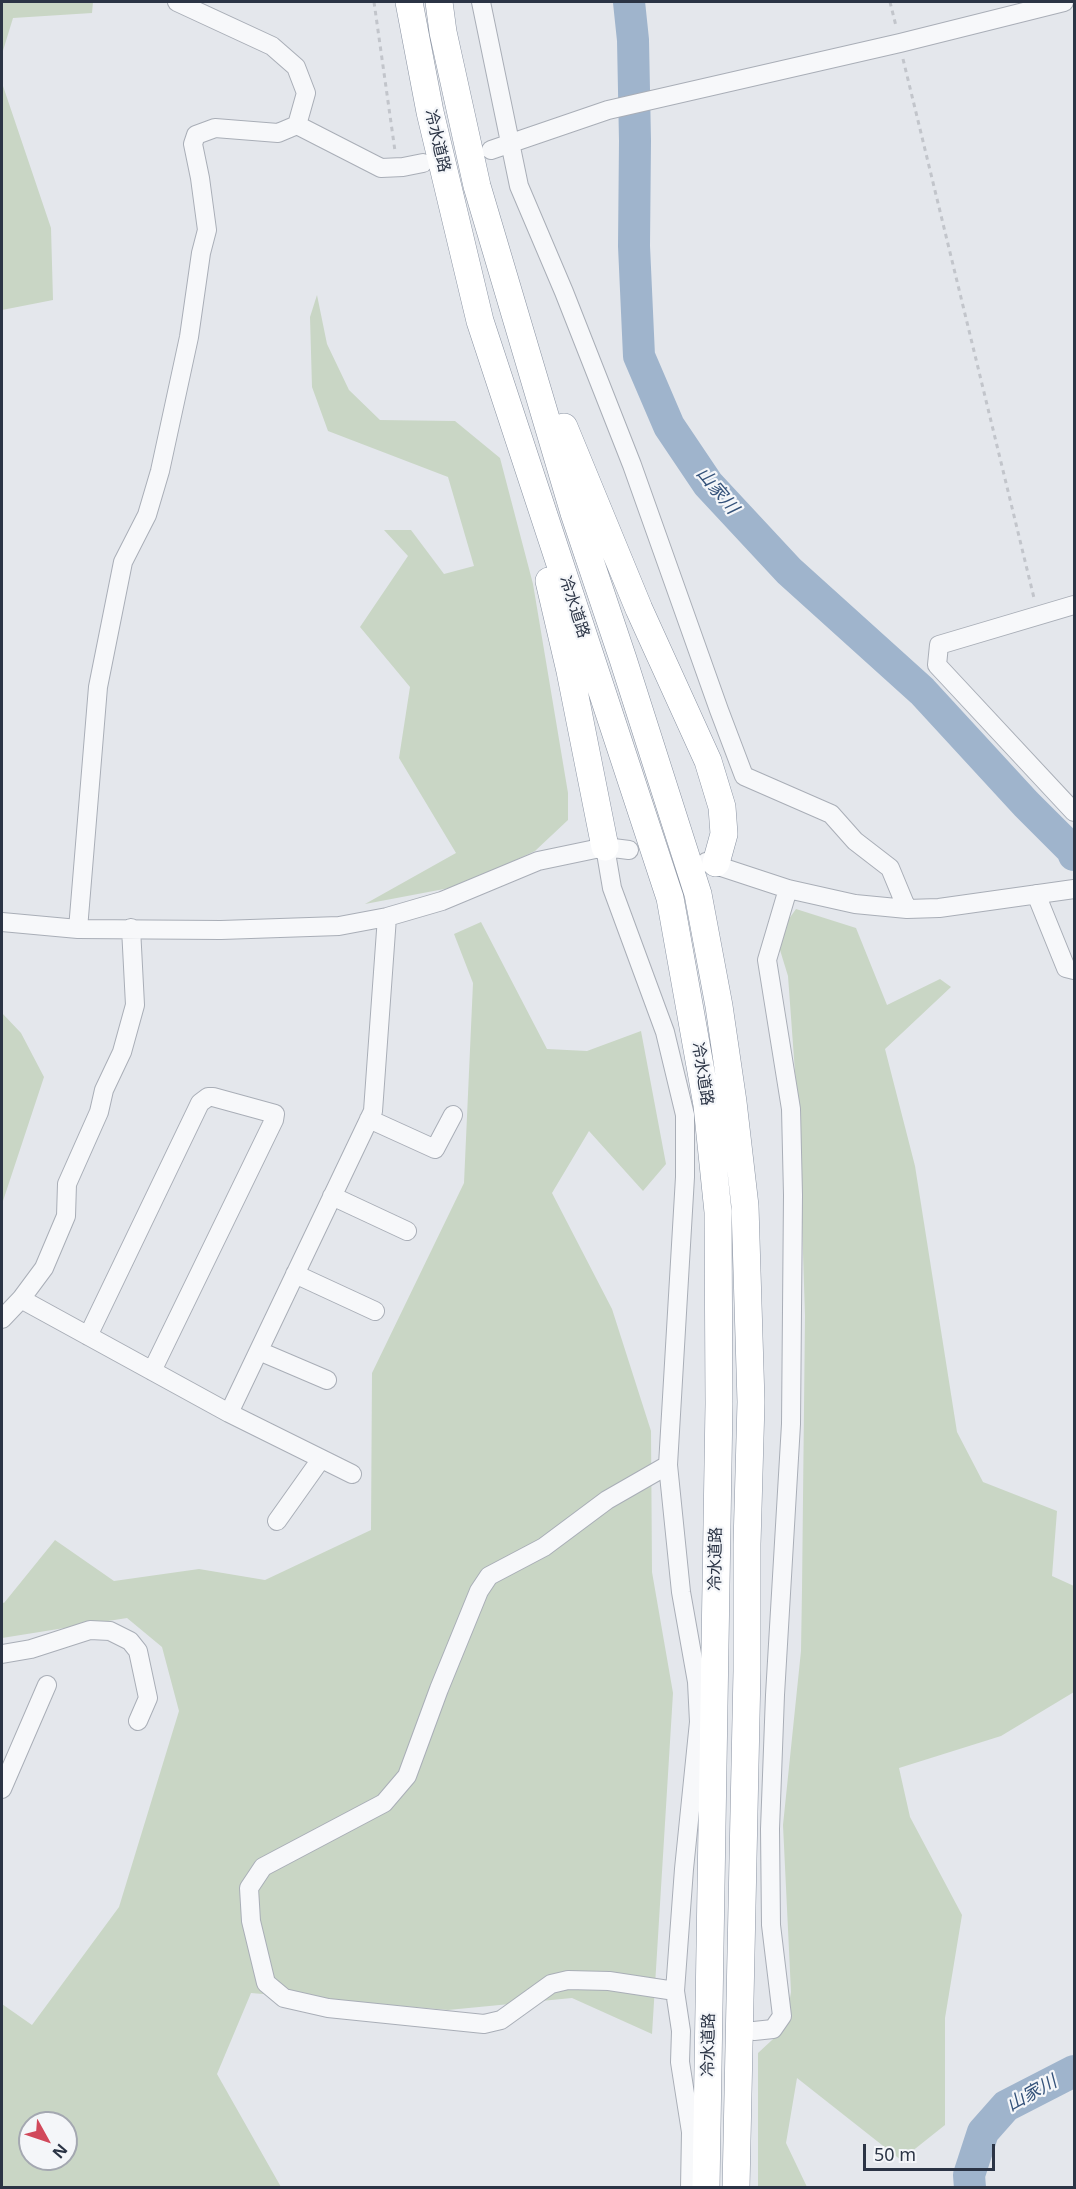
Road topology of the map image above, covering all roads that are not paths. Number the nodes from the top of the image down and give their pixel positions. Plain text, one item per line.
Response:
1 (177, 2) edge
2 (409, 2) edge
3 (439, 2) edge
4 (482, 2) edge
5 (1064, 2) edge
6 (297, 125) junction
7 (510, 142) junction
8 (491, 150) dead end
9 (423, 163) dead end
10 (515, 316) junction
11 (507, 405) junction
12 (1074, 605) edge
13 (1074, 812) edge
14 (617, 848) junction
15 (710, 862) joint
16 (788, 888) junction
17 (1074, 889) edge
18 (1036, 894) junction
19 (907, 909) junction
20 (387, 917) junction
21 (2, 922) edge
22 (131, 928) junction
23 (78, 929) junction
24 (1074, 970) edge
25 (453, 1115) dead end
26 (369, 1119) junction
27 (332, 1196) junction
28 (407, 1231) dead end
29 (295, 1274) junction
30 (21, 1299) junction
31 (375, 1311) dead end
32 (2, 1319) edge
33 (88, 1336) junction
34 (259, 1351) junction
35 (152, 1371) junction
36 (327, 1380) dead end
37 (229, 1413) junction
38 (321, 1459) junction
39 (668, 1465) junction
40 (351, 1474) dead end
41 (277, 1521) dead end
42 (2, 1654) edge
43 (47, 1685) dead end
44 (138, 1721) dead end
45 (2, 1789) edge
46 (675, 1991) junction
47 (754, 2031) dead end
48 (690, 2187) edge
49 (706, 2187) edge
50 (736, 2187) edge

1 - 6 street
2 - 11 highway, 冷水道路
3 - 10 highway, 冷水道路
4 - 7 street
5 - 7 street
6 - 9 street
6 - 23 street
7 - 8 street
7 - 19 street
10 - 15 highway
10 - 50 highway, 冷水道路
11 - 14 highway
11 - 49 highway, 冷水道路
12 - 13 street
14 - 20 street
14 - 39 street
15 - 16 street
16 - 19 street
16 - 47 street
17 - 18 street
18 - 19 street
18 - 24 street
20 - 22 street
20 - 26 street
21 - 23 street
22 - 23 street
22 - 30 street
25 - 26 street
26 - 27 street
27 - 28 street
27 - 29 street
29 - 31 street
29 - 34 street
30 - 32 street
30 - 33 street
33 - 35 street
33 - 35 street
34 - 36 street
34 - 37 street
35 - 37 street
37 - 38 street
38 - 40 street
38 - 41 street
39 - 46 street
39 - 46 street
42 - 44 street
43 - 45 street
46 - 48 street

